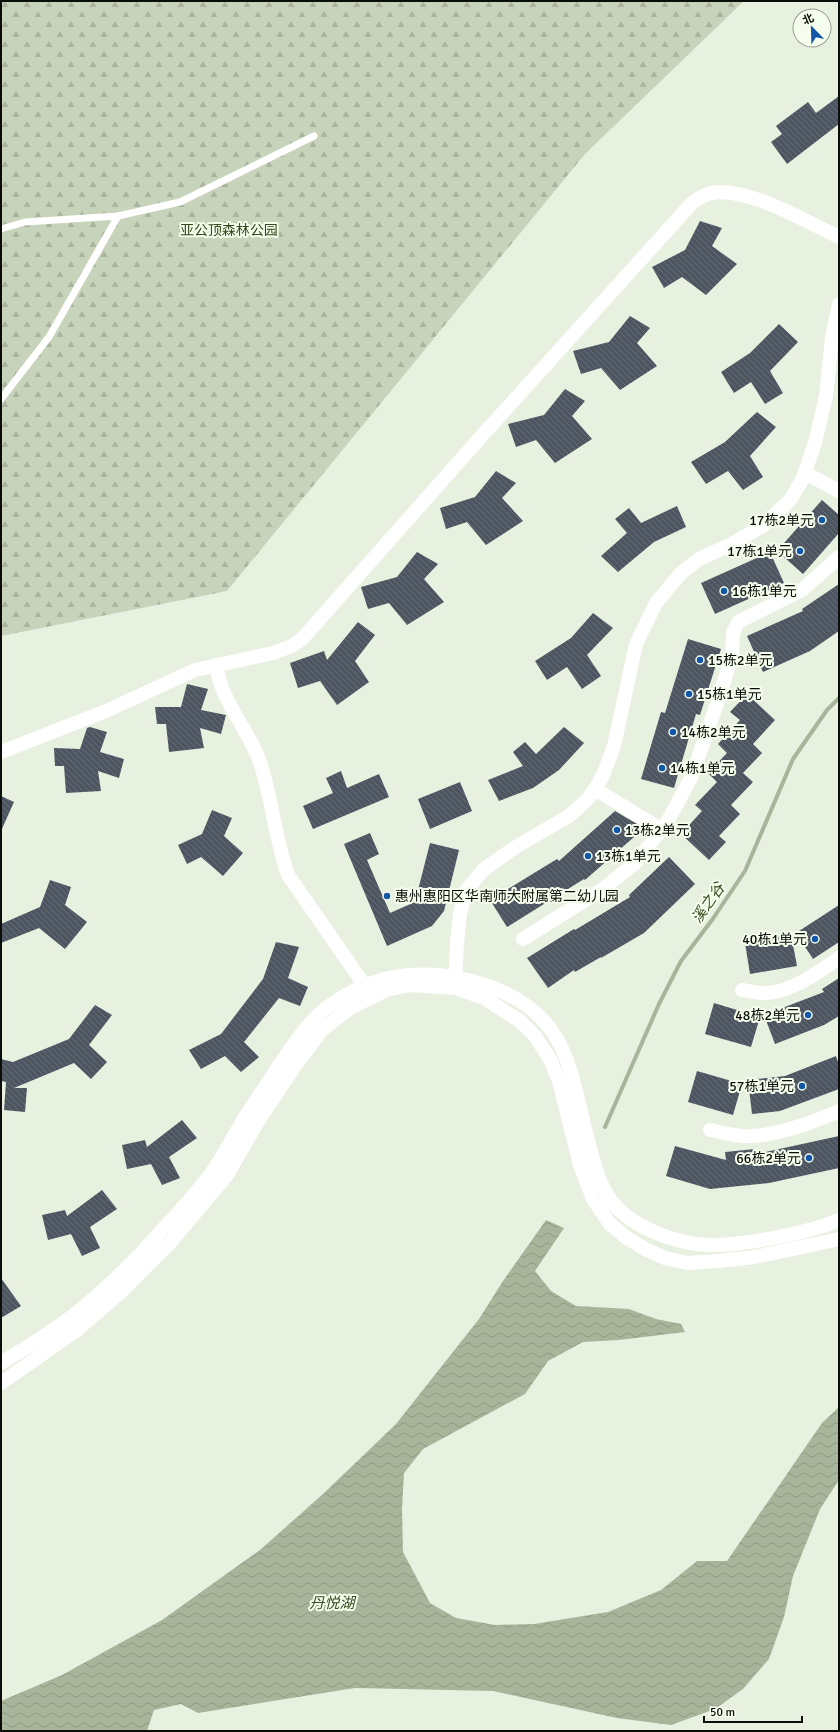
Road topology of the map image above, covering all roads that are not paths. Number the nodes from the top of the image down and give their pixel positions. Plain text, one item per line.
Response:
1 (314, 136) dead end
2 (118, 216) junction
3 (1, 229) edge
4 (839, 237) edge
5 (838, 308) edge
6 (1, 399) edge
7 (805, 473) junction
8 (839, 491) edge
9 (839, 557) edge
10 (216, 665) junction
11 (1, 752) edge
12 (595, 789) junction
13 (662, 830) junction
14 (523, 939) dead end
15 (839, 958) edge
16 (455, 983) junction
17 (742, 990) dead end
18 (369, 991) junction
19 (839, 1111) edge
20 (710, 1130) dead end
21 (839, 1220) edge
22 (839, 1239) edge
23 (1, 1363) edge
24 (1, 1383) edge

1 - 2 lane
2 - 3 lane
2 - 6 lane
4 - 10 street
5 - 7 street
7 - 8 street
7 - 12 street
9 - 13 street
10 - 11 street
10 - 18 street
12 - 13 street
12 - 16 street
13 - 14 street
15 - 17 street
16 - 18 street
16 - 21 street
16 - 22 street
18 - 23 street
18 - 24 street
19 - 20 street

